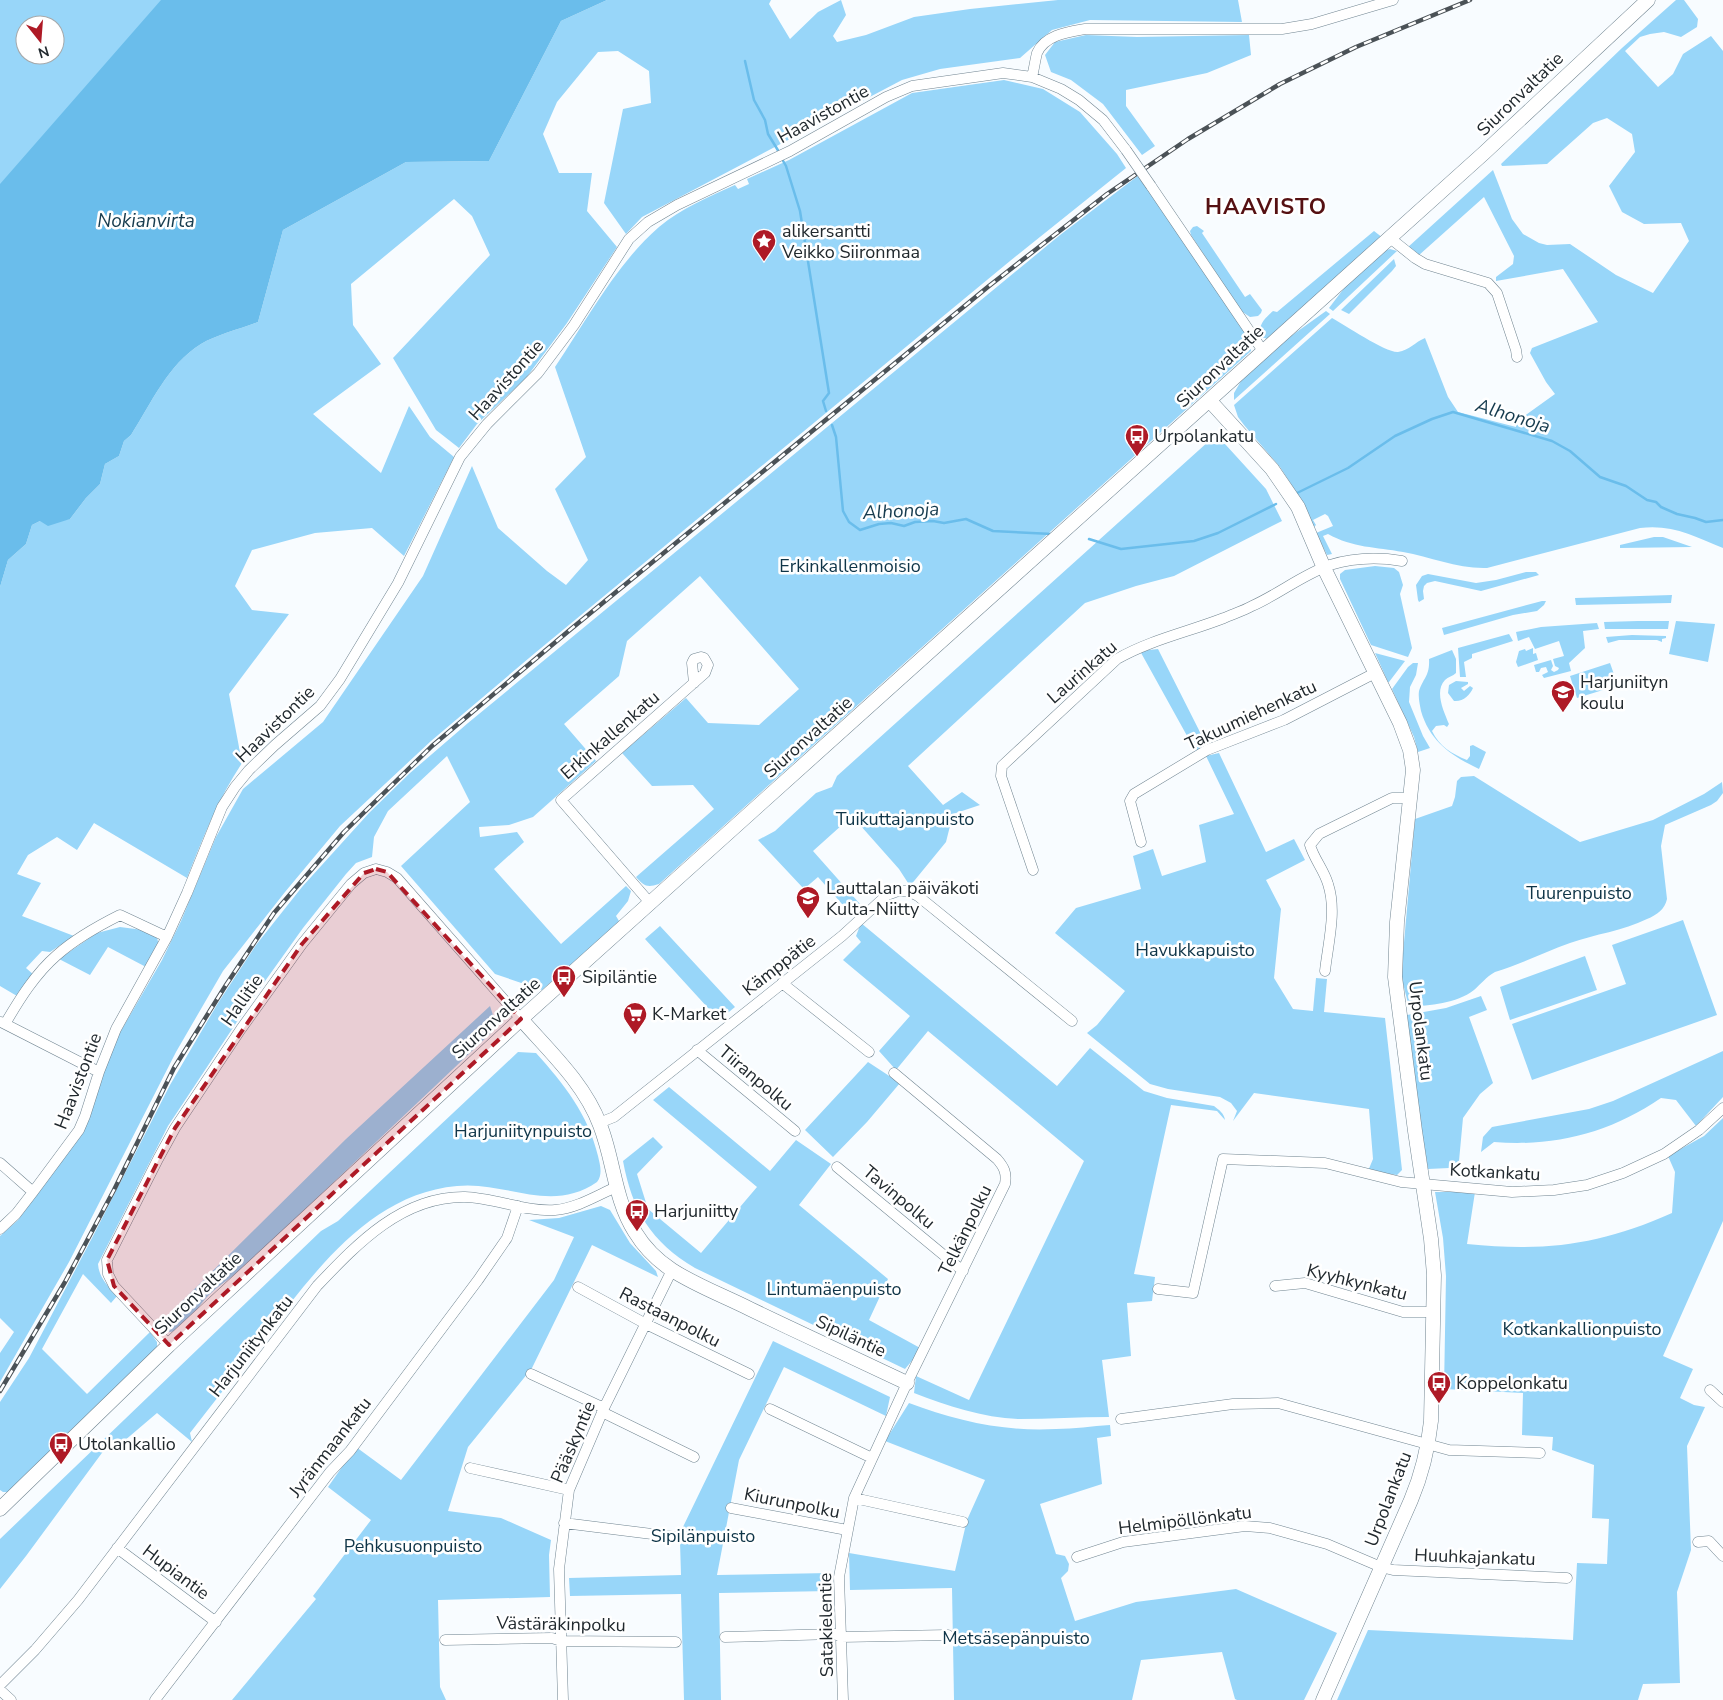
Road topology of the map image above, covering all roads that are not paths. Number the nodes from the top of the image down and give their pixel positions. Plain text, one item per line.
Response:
1 (1393, 0) edge
2 (1648, 0) edge
3 (1032, 77) junction
4 (1390, 238) junction
5 (1263, 351) junction
6 (1517, 357) dead end
7 (1210, 401) junction
8 (1402, 561) dead end
9 (1324, 568) junction
10 (1375, 673) junction
11 (694, 683) dead end
12 (1411, 798) junction
13 (1141, 842) dead end
14 (1033, 870) dead end
15 (651, 904) junction
16 (167, 937) junction
17 (1325, 971) dead end
18 (782, 983) junction
19 (521, 1019) junction
20 (1072, 1021) dead end
21 (2, 1023) edge
22 (697, 1050) junction
23 (868, 1052) dead end
24 (98, 1072) junction
25 (894, 1073) dead end
26 (1723, 1108) edge
27 (599, 1122) junction
28 (795, 1131) dead end
29 (0, 1163) edge
30 (837, 1166) dead end
31 (1424, 1184) junction
32 (616, 1187) junction
33 (33, 1192) junction
34 (518, 1206) junction
35 (0, 1230) edge
36 (672, 1270) junction
37 (963, 1271) junction
38 (578, 1286) dead end
39 (1275, 1286) dead end
40 (1158, 1289) dead end
41 (1432, 1312) junction
42 (646, 1324) junction
43 (170, 1345) junction
44 (531, 1374) dead end
45 (749, 1374) dead end
46 (907, 1383) junction
47 (1710, 1390) dead end
48 (1723, 1402) edge
49 (770, 1409) dead end
50 (603, 1410) junction
51 (1121, 1419) dead end
52 (1429, 1445) junction
53 (1540, 1453) dead end
54 (694, 1457) dead end
55 (872, 1458) junction
56 (470, 1468) dead end
57 (569, 1490) junction
58 (854, 1498) junction
59 (731, 1508) dead end
60 (0, 1509) edge
61 (963, 1522) dead end
62 (564, 1523) junction
63 (847, 1530) junction
64 (676, 1537) dead end
65 (1698, 1542) dead end
66 (117, 1548) junction
67 (1077, 1556) dead end
68 (1723, 1556) edge
69 (1381, 1567) junction
70 (1567, 1578) dead end
71 (216, 1622) junction
72 (948, 1635) dead end
73 (725, 1637) dead end
74 (842, 1637) junction
75 (446, 1640) dead end
76 (561, 1641) junction
77 (676, 1642) dead end
78 (0, 1685) edge
79 (0, 1690) edge
80 (11, 1700) edge
81 (155, 1700) edge
82 (563, 1700) edge
83 (843, 1700) edge
84 (1323, 1700) edge

1 - 3 street
2 - 4 main road, Siuronvaltatie
3 - 5 street, Haavistontie, bridge
3 - 16 street, Haavistontie
4 - 5 main road, Siuronvaltatie
4 - 6 street
5 - 7 main road, Siuronvaltatie
7 - 9 main road, Urpolankatu
7 - 15 main road, Siuronvaltatie
8 - 9 street, Laurinkatu
9 - 10 main road, Urpolankatu
9 - 14 street, Laurinkatu
10 - 12 main road, Urpolankatu
10 - 13 street, Takuumiehenkatu
11 - 15 street, Erkinkallenkatu
12 - 17 street
12 - 31 main road, Urpolankatu
15 - 19 main road, Siuronvaltatie
16 - 21 street
16 - 24 street, Haavistontie
18 - 20 street, Kämppätie
18 - 22 street, Kämppätie
18 - 23 street
19 - 27 main road, Sipiläntie
19 - 43 main road, Siuronvaltatie
19 - 43 street, Hallitie
21 - 24 street
22 - 27 street, Kämppätie
22 - 28 street, Tiiranpolku
24 - 33 street, Haavistontie
25 - 37 street, Telkänpolku
26 - 31 street, Kotkankatu
27 - 32 main road, Sipiläntie
29 - 33 street
30 - 37 street, Tavinpolku
31 - 40 street, Kotkankatu
31 - 41 main road, Urpolankatu
32 - 34 street, Harjuniitynkatu
32 - 36 main road, Sipiläntie
33 - 35 street, Haavistontie
34 - 66 street, Harjuniitynkatu
34 - 71 street, Jyränmaankatu
36 - 42 street, Pääskyntie
36 - 46 main road, Sipiläntie
37 - 46 street, Telkänpolku
38 - 42 street, Rastaanpolku
39 - 41 street, Kyyhkynkatu
41 - 52 main road, Urpolankatu
42 - 45 street, Rastaanpolku
42 - 50 street, Pääskyntie
43 - 60 main road, Siuronvaltatie
44 - 50 street
46 - 55 street, Satakielentie
47 - 48 street
49 - 55 street
50 - 54 street
50 - 57 street, Pääskyntie
51 - 52 street
52 - 53 street
52 - 69 main road, Urpolankatu
55 - 58 street, Satakielentie
56 - 57 street
57 - 62 street, Pääskyntie
58 - 61 street
58 - 63 street, Satakielentie
59 - 63 street, Kiurunpolku
62 - 64 street
62 - 76 street, Pääskyntie
63 - 74 street, Satakielentie
65 - 68 street
66 - 71 street, Hupiantie
66 - 78 street, Harjuniitynkatu
67 - 69 street, Helmipöllönkatu
69 - 70 street, Huuhkajankatu
69 - 84 main road, Urpolankatu
71 - 81 street, Jyränmaankatu
72 - 74 street
73 - 74 street
74 - 83 street, Satakielentie
75 - 76 street, Västäräkinpolku
76 - 77 street, Västäräkinpolku
76 - 82 street, Pääskyntie
79 - 80 street

